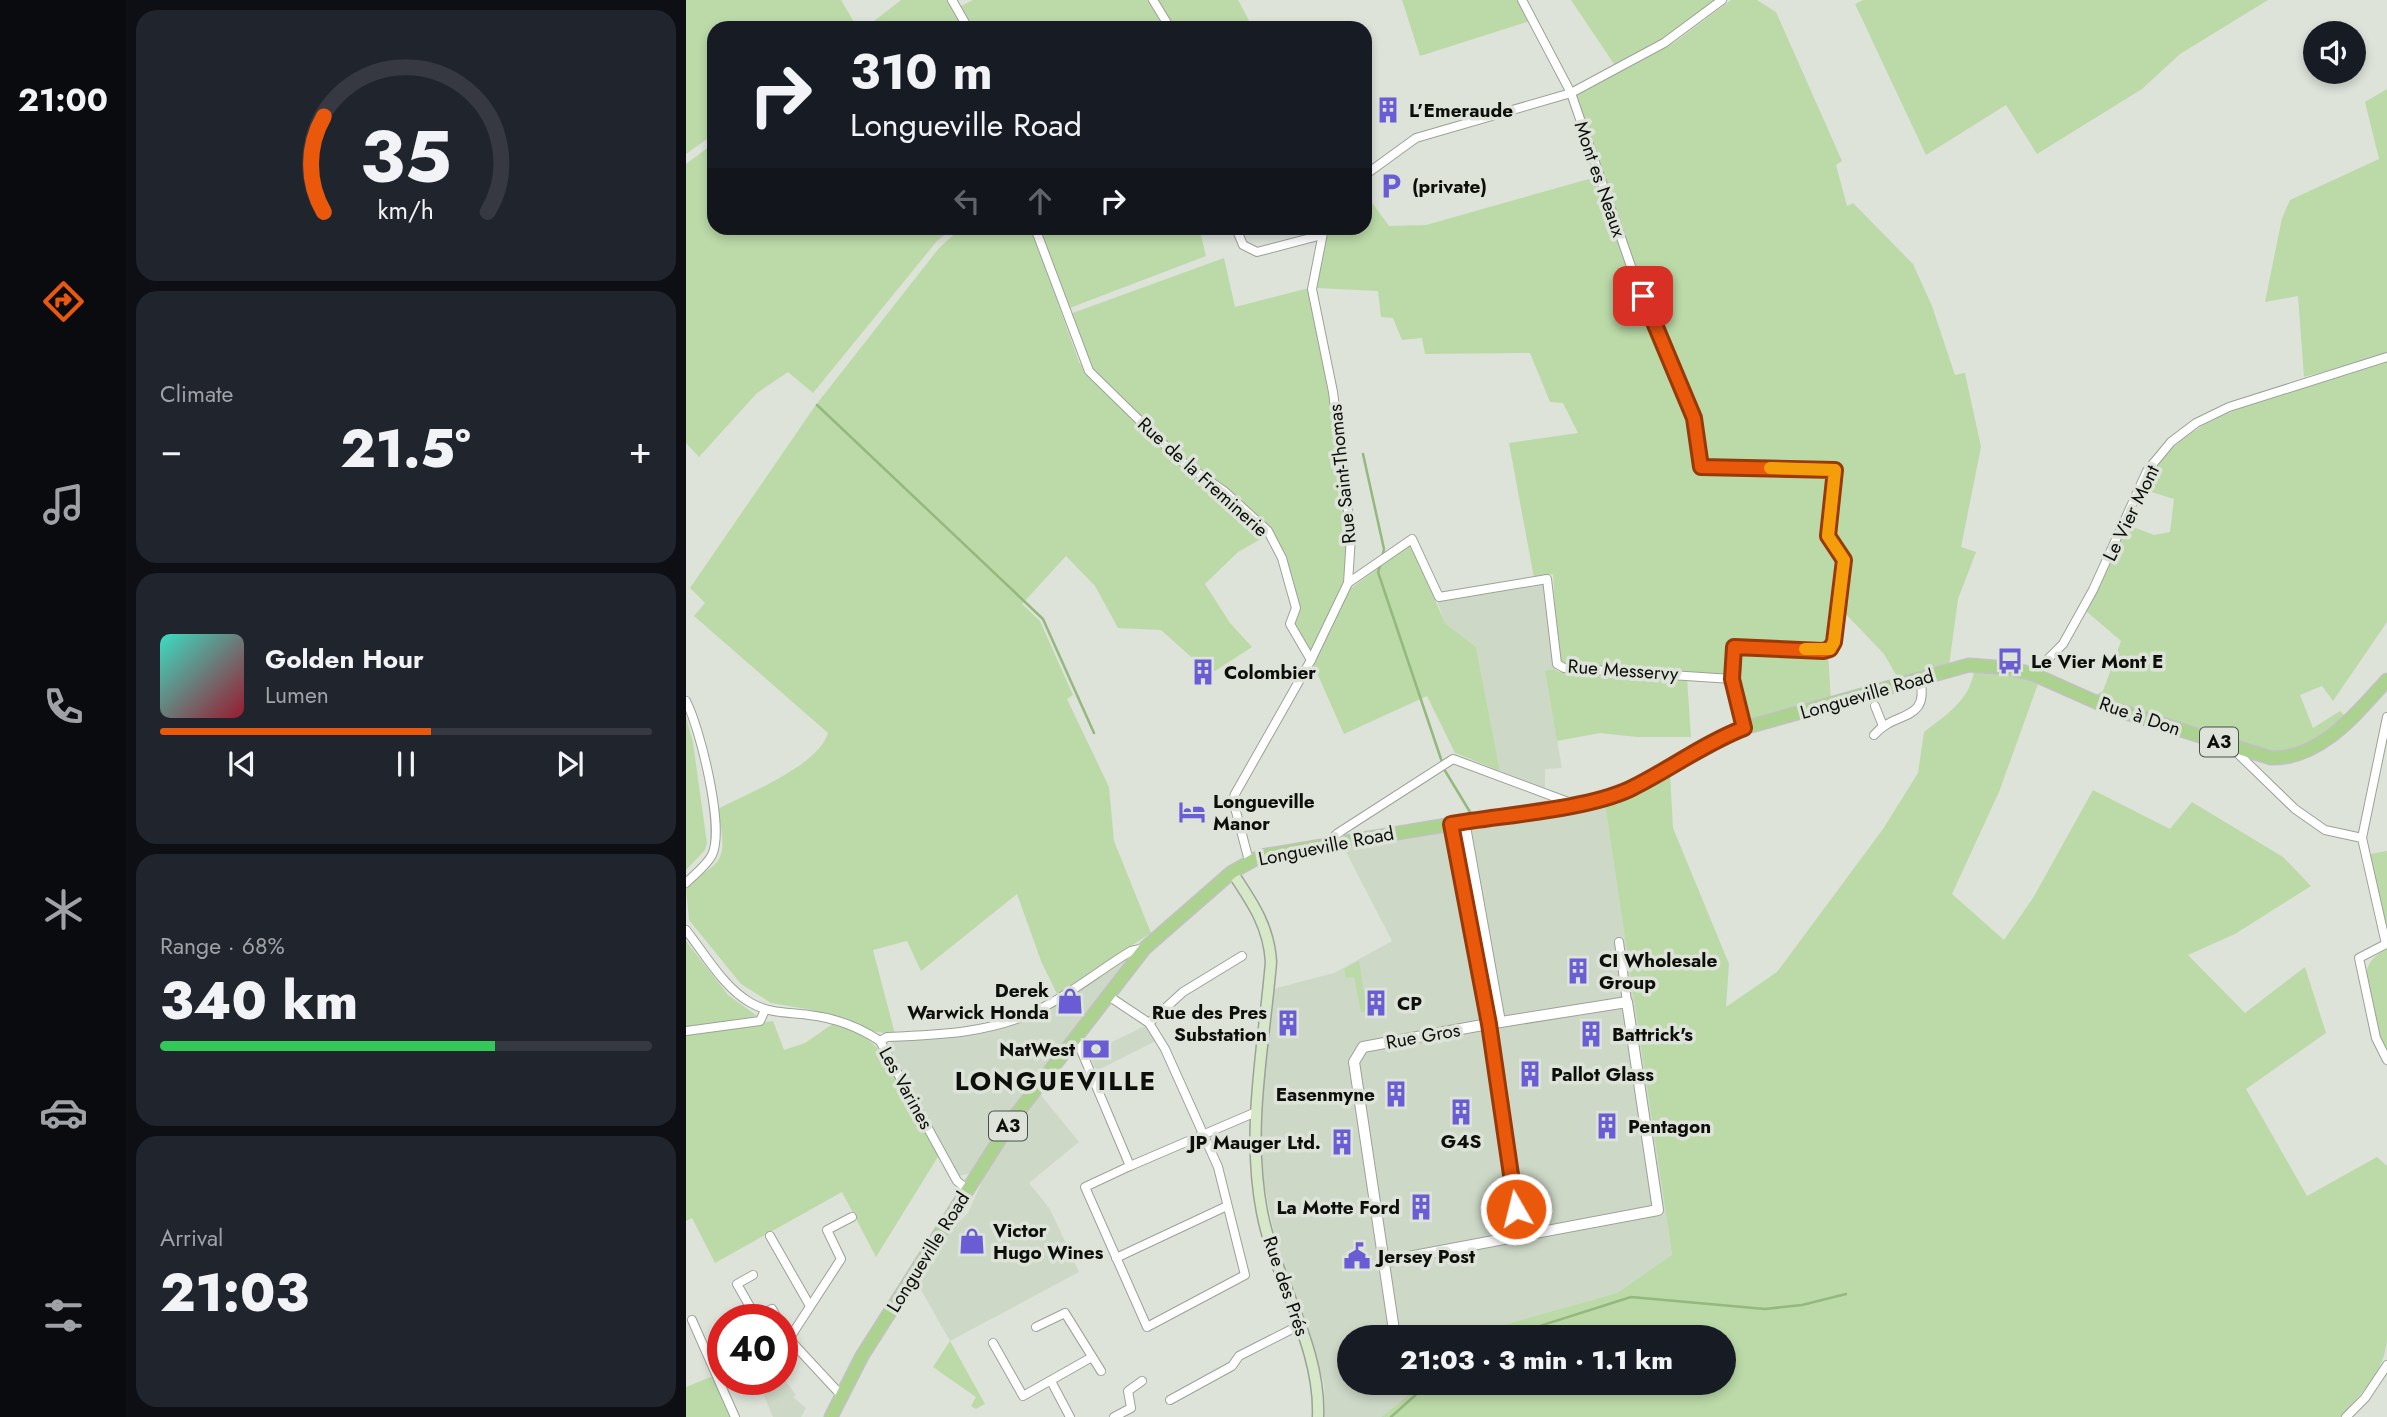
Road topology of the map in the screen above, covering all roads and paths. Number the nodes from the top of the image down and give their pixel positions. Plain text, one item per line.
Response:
1 (952, 0) edge
2 (1153, 0) edge
3 (1522, 0) edge
4 (1723, 0) edge
5 (964, 21) edge
6 (1166, 21) edge
7 (1571, 93) junction
8 (1372, 170) edge
9 (1038, 235) edge
10 (1239, 235) edge
11 (1310, 235) edge
12 (1322, 235) edge
13 (2387, 357) edge
14 (1348, 583) junction
15 (1311, 660) junction
16 (2033, 674) junction
17 (1732, 679) junction
18 (1920, 679) junction
19 (2387, 680) edge
20 (686, 701) edge
21 (1875, 706) dead end
22 (2387, 717) edge
23 (1883, 726) junction
24 (1744, 728) junction
25 (1874, 735) dead end
26 (2229, 745) junction
27 (1574, 804) junction
28 (1457, 822) junction
29 (2362, 838) junction
30 (1325, 845) junction
31 (1249, 861) junction
32 (1233, 872) junction
33 (686, 883) edge
34 (686, 930) edge
35 (1619, 942) dead end
36 (1145, 948) junction
37 (1242, 956) dead end
38 (1107, 995) junction
39 (1628, 1002) junction
40 (765, 1010) junction
41 (1500, 1022) junction
42 (1149, 1023) junction
43 (1489, 1024) junction
44 (686, 1031) edge
45 (1075, 1037) junction
46 (880, 1041) junction
47 (2387, 1060) edge
48 (1255, 1112) junction
49 (1204, 1133) junction
50 (1130, 1166) junction
51 (968, 1190) junction
52 (1227, 1206) junction
53 (852, 1217) dead end
54 (1520, 1235) junction
55 (770, 1236) dead end
56 (1116, 1258) junction
57 (1382, 1262) junction
58 (753, 1275) dead end
59 (748, 1304) edge
60 (810, 1307) junction
61 (692, 1320) dead end
62 (798, 1325) edge
63 (1300, 1325) junction
64 (1393, 1325) edge
65 (1036, 1327) dead end
66 (993, 1343) dead end
67 (798, 1350) edge
68 (1091, 1357) junction
69 (2387, 1365) edge
70 (1101, 1371) dead end
71 (1051, 1381) junction
72 (1142, 1381) dead end
73 (841, 1395) junction
74 (1170, 1399) dead end
75 (735, 1417) edge
76 (831, 1417) edge
77 (1070, 1417) edge
78 (1114, 1417) edge
79 (1318, 1417) edge
80 (2346, 1417) edge

1 - 5 street
2 - 6 street
3 - 7 street
4 - 7 street
7 - 8 street
7 - 17 street, Mont es Neaux
9 - 15 street, Rue de la Freminerie
10 - 11 street
12 - 14 street, Rue Saint-Thomas
13 - 16 street, Le Vier Mont
14 - 15 street, Rue Saint-Thomas
14 - 17 street, Rue Messervy
15 - 31 street, Rue Saint-Thomas
16 - 18 main road, Longueville Road / A3
16 - 26 main road, Rue à Don / A3
17 - 24 street, Mont es Neaux
18 - 23 street
18 - 24 main road, Longueville Road / A3
19 - 26 main road, Rue à Don / A3
20 - 33 street
21 - 23 street
22 - 29 street
23 - 25 street
24 - 27 main road, Longueville Road / A3
26 - 29 street
27 - 28 main road, Longueville Road / A3
27 - 30 street
28 - 30 main road, Longueville Road / A3
28 - 41 street
28 - 43 street
29 - 47 street
30 - 31 main road, Longueville Road / A3
31 - 32 main road, Longueville Road / A3
32 - 36 main road, Longueville Road / A3
32 - 48 main road, Rue des Prés
34 - 40 street, Les Varines
35 - 39 street
36 - 38 main road, Longueville Road / A3
36 - 46 street
37 - 42 street
38 - 42 street
38 - 45 main road, Longueville Road / A3
39 - 41 street
39 - 54 street
40 - 44 street
40 - 46 street, Les Varines
41 - 43 street, Rue Gros
42 - 49 street
43 - 54 street
43 - 57 street, Rue Gros
45 - 50 street
45 - 51 main road, Longueville Road / A3
46 - 51 street, Les Varines
48 - 49 street
48 - 63 main road, Rue des Prés
49 - 50 street
49 - 52 street
50 - 56 street
51 - 73 main road, Longueville Road / A3
52 - 56 street
52 - 56 street
53 - 60 street
54 - 57 street
55 - 60 street
57 - 64 street
58 - 59 street
60 - 62 street
61 - 75 street
63 - 74 street
63 - 79 main road, Rue des Prés
65 - 68 street
66 - 71 street
67 - 73 street
68 - 70 street
68 - 71 street
69 - 80 street
71 - 77 street
72 - 78 street
73 - 76 main road, Longueville Road / A3

